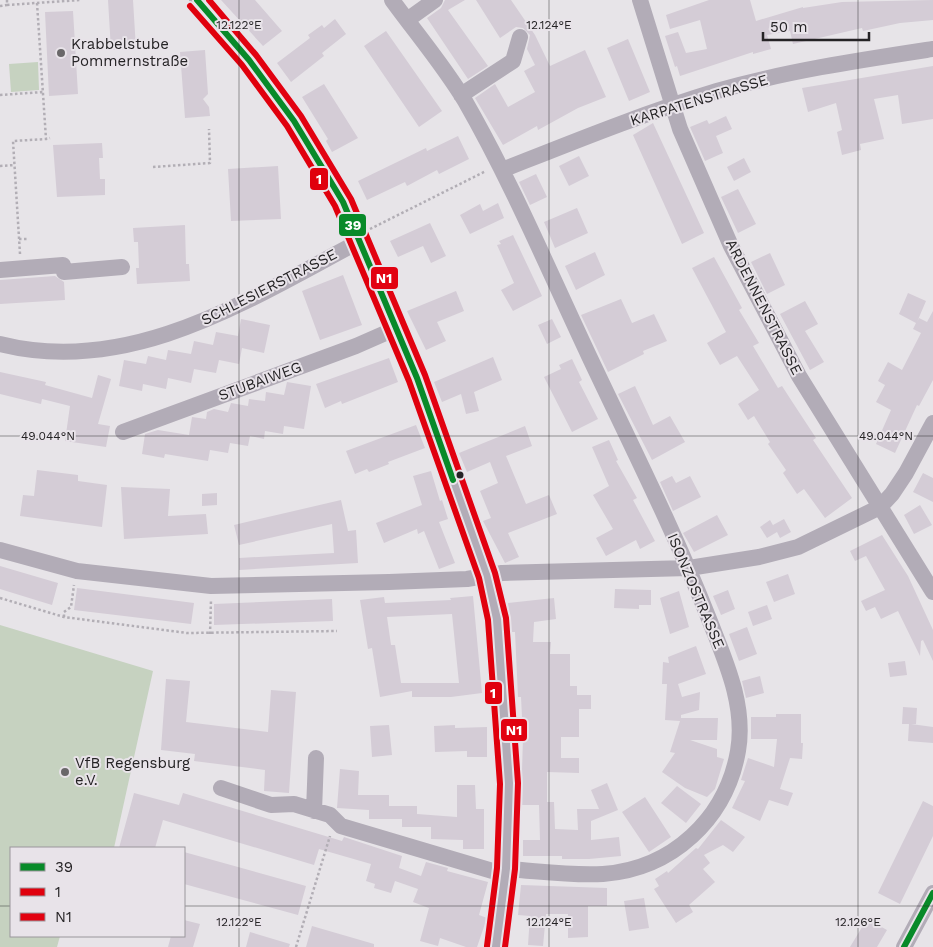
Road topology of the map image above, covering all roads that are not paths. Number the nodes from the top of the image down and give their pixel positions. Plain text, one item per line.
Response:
1 (197, 0) edge
2 (392, 0) edge
3 (435, 0) edge
4 (640, 0) edge
5 (407, 20) junction
6 (520, 37) dead end
7 (933, 49) edge
8 (461, 95) junction
9 (672, 106) junction
10 (498, 169) junction
11 (359, 238) junction
12 (122, 267) dead end
13 (0, 270) edge
14 (397, 328) junction
15 (0, 344) edge
16 (933, 423) edge
17 (122, 432) dead end
18 (880, 508) junction
19 (0, 550) edge
20 (689, 568) junction
21 (487, 576) junction
22 (933, 592) edge
23 (316, 758) dead end
24 (221, 788) dead end
25 (314, 811) junction
26 (506, 872) junction
27 (933, 893) edge
28 (496, 947) edge
29 (904, 947) edge

1 - 11 street
2 - 5 street, ISONZOSTRASSE
3 - 5 street
4 - 9 street, ARDENNENSTRASSE
5 - 8 street, ISONZOSTRASSE
6 - 8 street
7 - 9 street, KARPATENSTRASSE
8 - 10 street, ISONZOSTRASSE
9 - 10 street, KARPATENSTRASSE
9 - 18 street, ARDENNENSTRASSE
10 - 20 street, ISONZOSTRASSE
11 - 14 street
11 - 15 street, SCHLESIERSTRASSE
12 - 13 street
14 - 17 street, STUBAIWEG
14 - 21 street
16 - 18 street
18 - 20 street
18 - 22 street, ARDENNENSTRASSE
19 - 21 street
20 - 21 street
20 - 26 street, ISONZOSTRASSE
21 - 26 street
23 - 25 street
24 - 25 street, ISONZOSTRASSE
25 - 26 street, ISONZOSTRASSE
26 - 28 street
27 - 29 street

